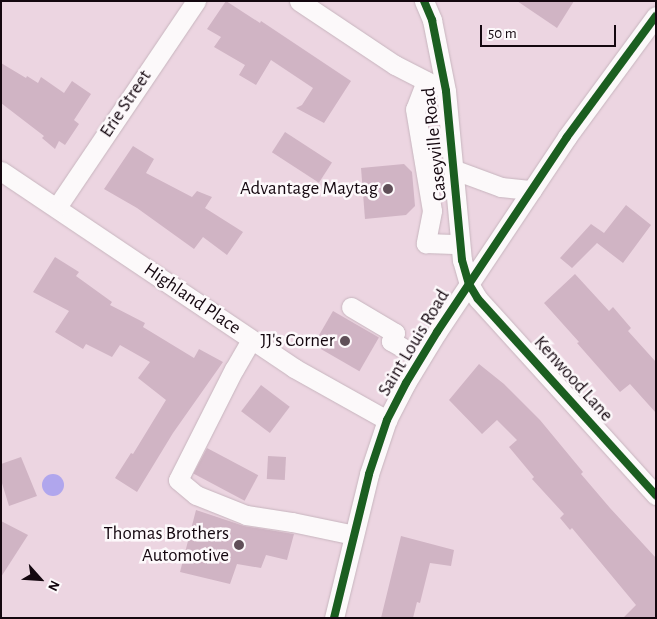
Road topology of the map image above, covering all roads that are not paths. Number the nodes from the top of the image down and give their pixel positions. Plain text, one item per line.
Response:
1 (196, 1) edge
2 (299, 1) edge
3 (424, 1) edge
4 (656, 16) edge
5 (426, 81) junction
6 (446, 91) junction
7 (451, 134) junction
8 (421, 136) junction
9 (455, 170) junction
10 (1, 171) edge
11 (532, 190) junction
12 (57, 207) junction
13 (460, 244) junction
14 (469, 284) junction
15 (351, 307) dead end
16 (251, 340) junction
17 (421, 358) junction
18 (387, 420) junction
19 (656, 495) edge
20 (354, 535) junction
21 (334, 618) edge

1 - 12 street, Erie Street
2 - 5 street
3 - 6 street, Caseyville Road
4 - 11 street, Saint Louis Road
5 - 6 street
5 - 8 street
6 - 7 street, Caseyville Road
7 - 8 street
7 - 9 street, Caseyville Road
8 - 13 street
9 - 11 street
9 - 13 street, Caseyville Road
10 - 12 street, Highland Place
11 - 14 street, Saint Louis Road
12 - 16 street, Highland Place
13 - 14 street, Caseyville Road
14 - 17 street, Saint Louis Road
14 - 19 street, Kenwood Lane
15 - 17 street
16 - 18 street, Highland Place
16 - 20 street
17 - 18 street, Saint Louis Road
18 - 20 street, Saint Louis Road
20 - 21 street, Saint Louis Road

